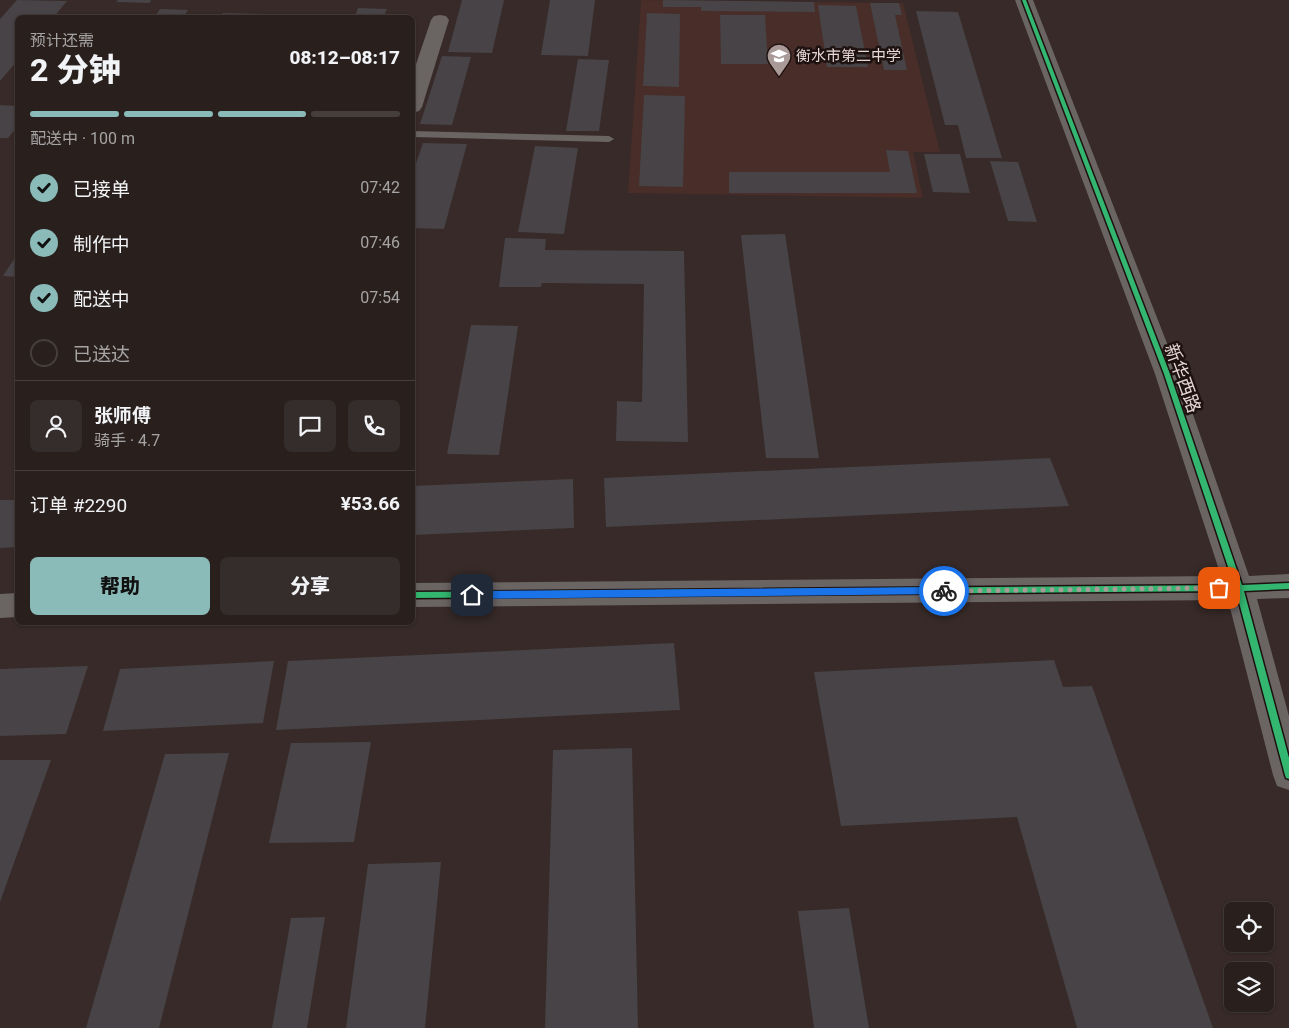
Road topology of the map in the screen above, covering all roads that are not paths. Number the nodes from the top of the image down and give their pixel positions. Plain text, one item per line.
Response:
1 (1024, 0) edge
2 (440, 20) dead end
3 (415, 98) edge
4 (415, 134) edge
5 (609, 139) dead end
6 (1289, 586) edge
7 (1239, 588) junction
8 (415, 596) edge
9 (15, 605) edge
10 (0, 606) edge
11 (1289, 775) edge

1 - 7 street, 新华西路
2 - 3 street
4 - 5 lane
6 - 7 street
7 - 8 street
7 - 11 street, 新华西路
9 - 10 street

